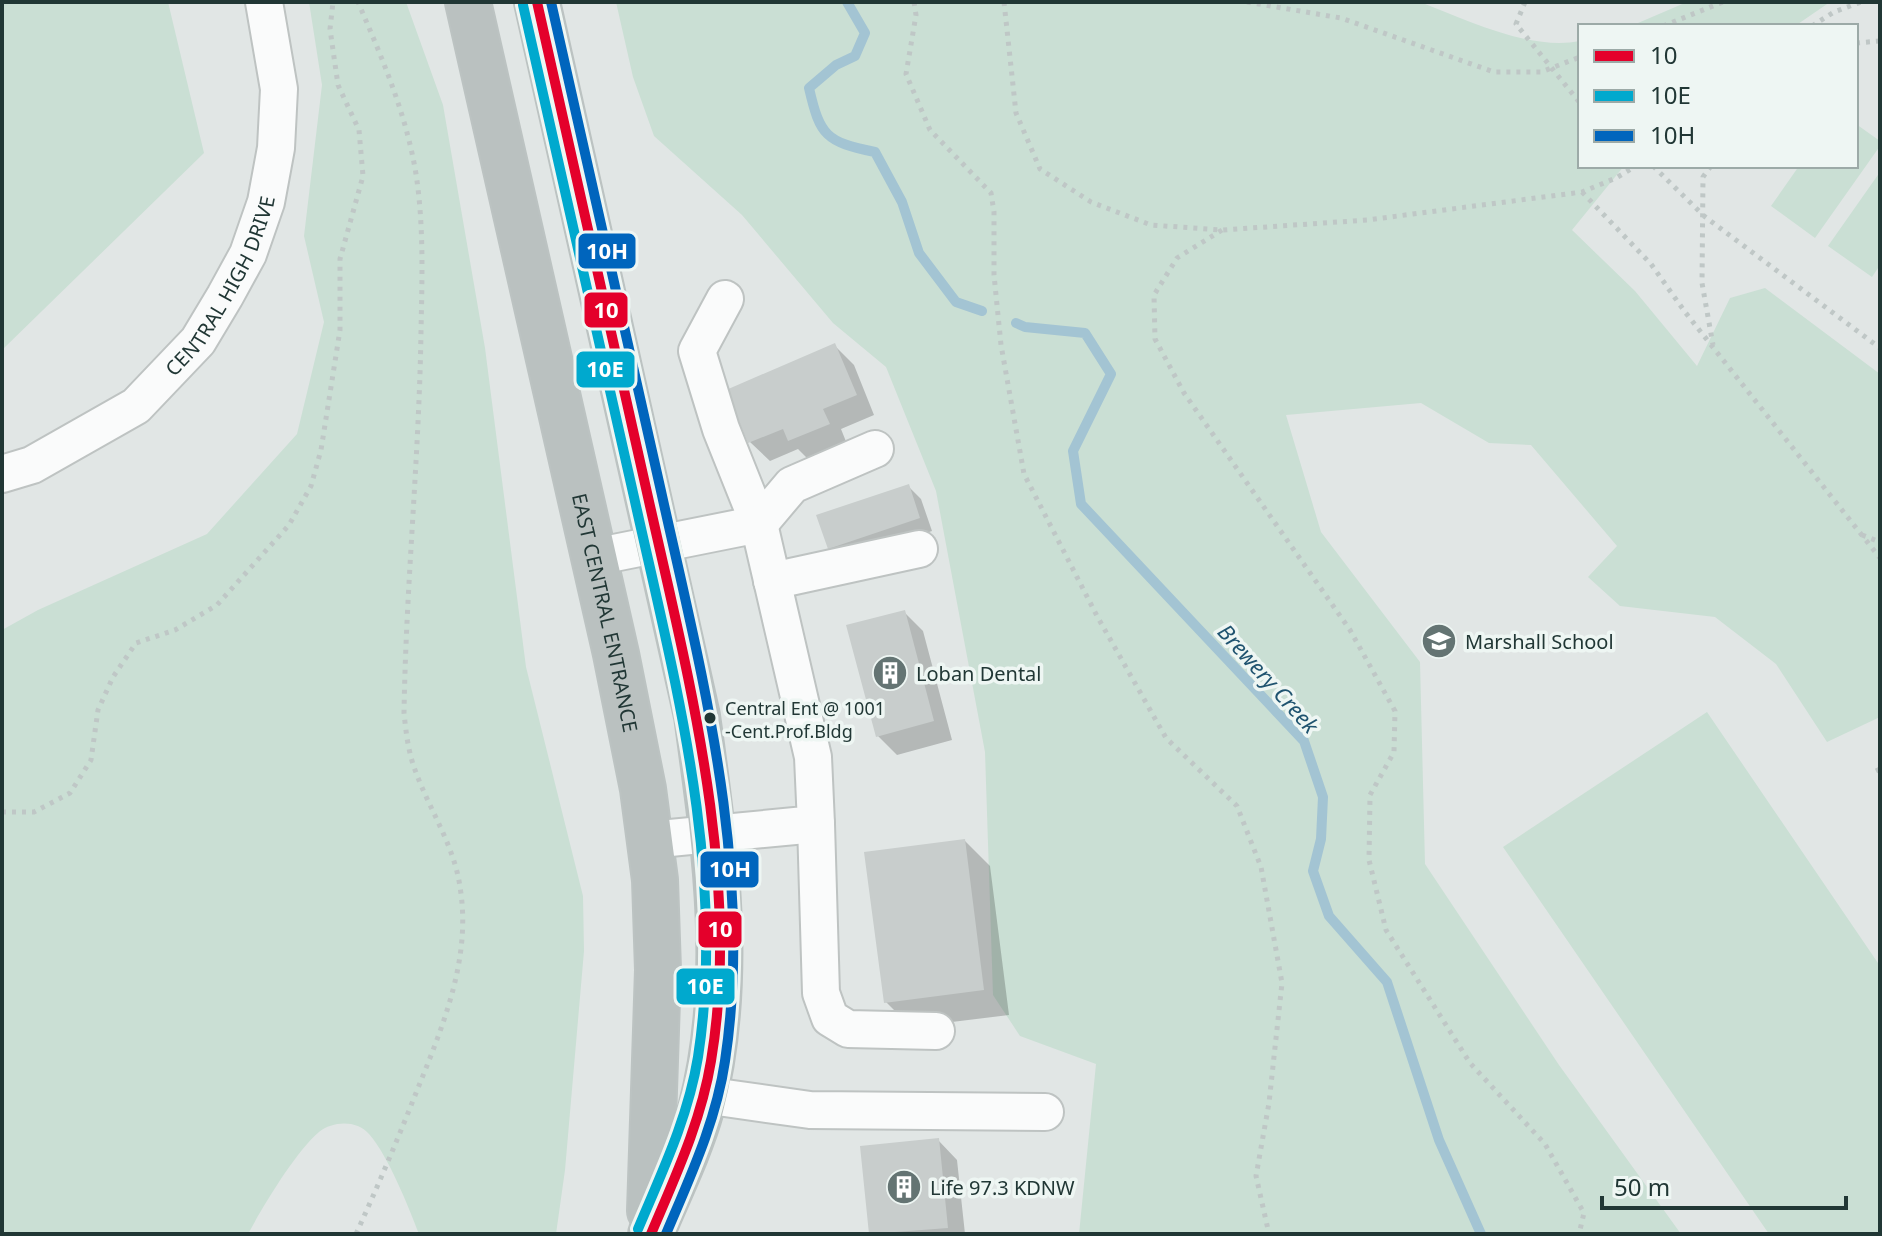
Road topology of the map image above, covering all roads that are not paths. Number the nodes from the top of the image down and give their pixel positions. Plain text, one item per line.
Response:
1 (264, 2) edge
2 (468, 2) edge
3 (537, 2) edge
4 (725, 299) dead end
5 (875, 449) dead end
6 (2, 474) edge
7 (759, 524) junction
8 (659, 544) junction
9 (919, 549) dead end
10 (594, 557) junction
11 (772, 581) junction
12 (816, 824) junction
13 (713, 832) junction
14 (649, 840) junction
15 (936, 1031) dead end
16 (704, 1095) junction
17 (1045, 1112) dead end
18 (650, 1234) edge

1 - 6 street, CENTRAL HIGH DRIVE
2 - 10 highway, EAST CENTRAL ENTRANCE
3 - 8 highway, EAST CENTRAL ENTRANCE
4 - 7 street
5 - 7 street
7 - 8 street
7 - 11 street
8 - 10 street
8 - 13 highway, EAST CENTRAL ENTRANCE
9 - 11 street
10 - 14 highway, EAST CENTRAL ENTRANCE
11 - 12 street
12 - 13 street
12 - 15 street
13 - 14 street
13 - 16 highway, EAST CENTRAL ENTRANCE
14 - 18 highway, EAST CENTRAL ENTRANCE
16 - 17 street
16 - 18 highway, EAST CENTRAL ENTRANCE

